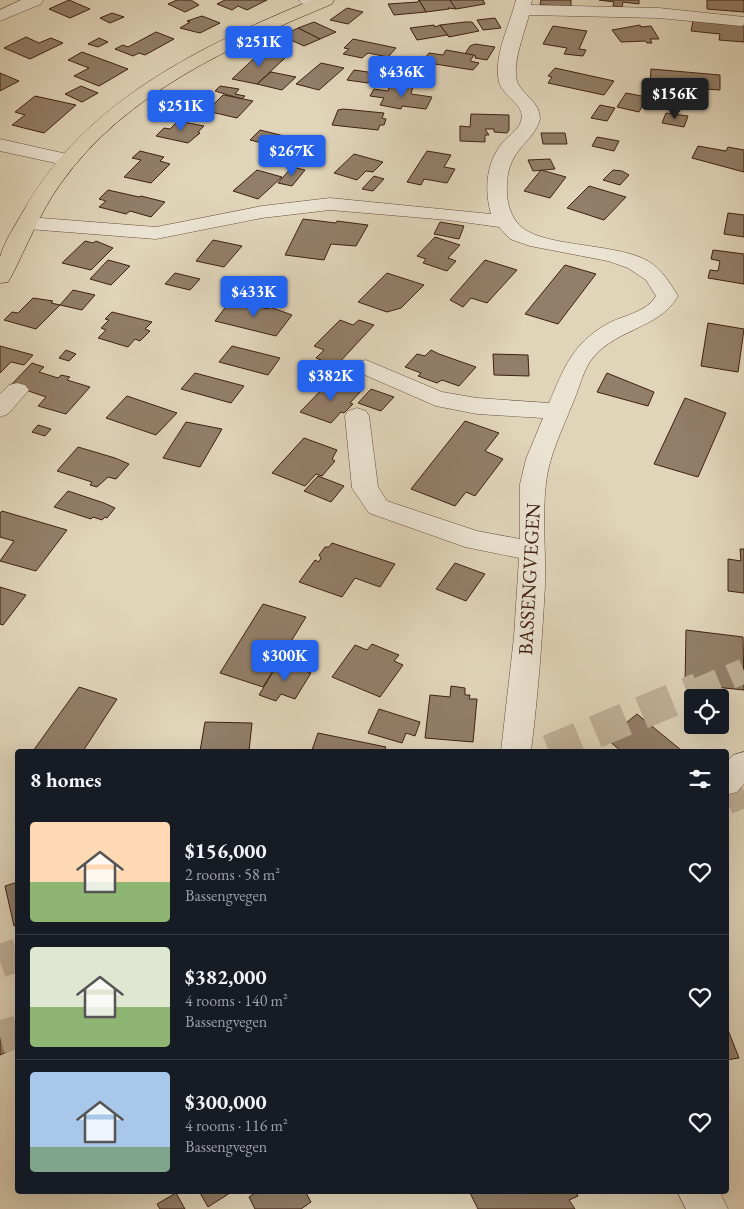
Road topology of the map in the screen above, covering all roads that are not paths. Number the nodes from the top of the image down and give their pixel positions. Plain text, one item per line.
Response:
1 (35, 0) edge
2 (316, 1) edge
3 (523, 5) edge
4 (0, 16) edge
5 (741, 21) dead end
6 (0, 145) edge
7 (68, 160) junction
8 (505, 222) junction
9 (28, 223) junction
10 (0, 277) edge
11 (366, 367) dead end
12 (17, 390) dead end
13 (0, 409) edge
14 (557, 411) junction
15 (357, 416) dead end
16 (533, 551) junction
17 (516, 749) edge
18 (744, 764) edge
19 (729, 780) edge
20 (698, 1194) edge
21 (709, 1209) edge

1 - 4 street
2 - 7 main road
3 - 5 street
3 - 8 street
6 - 7 street
7 - 9 main road
8 - 9 street
8 - 14 street, BASSENGVEGEN
9 - 10 main road
11 - 14 street
12 - 13 street
14 - 16 street, BASSENGVEGEN
15 - 16 street
16 - 17 street, BASSENGVEGEN
18 - 19 street
20 - 21 street

